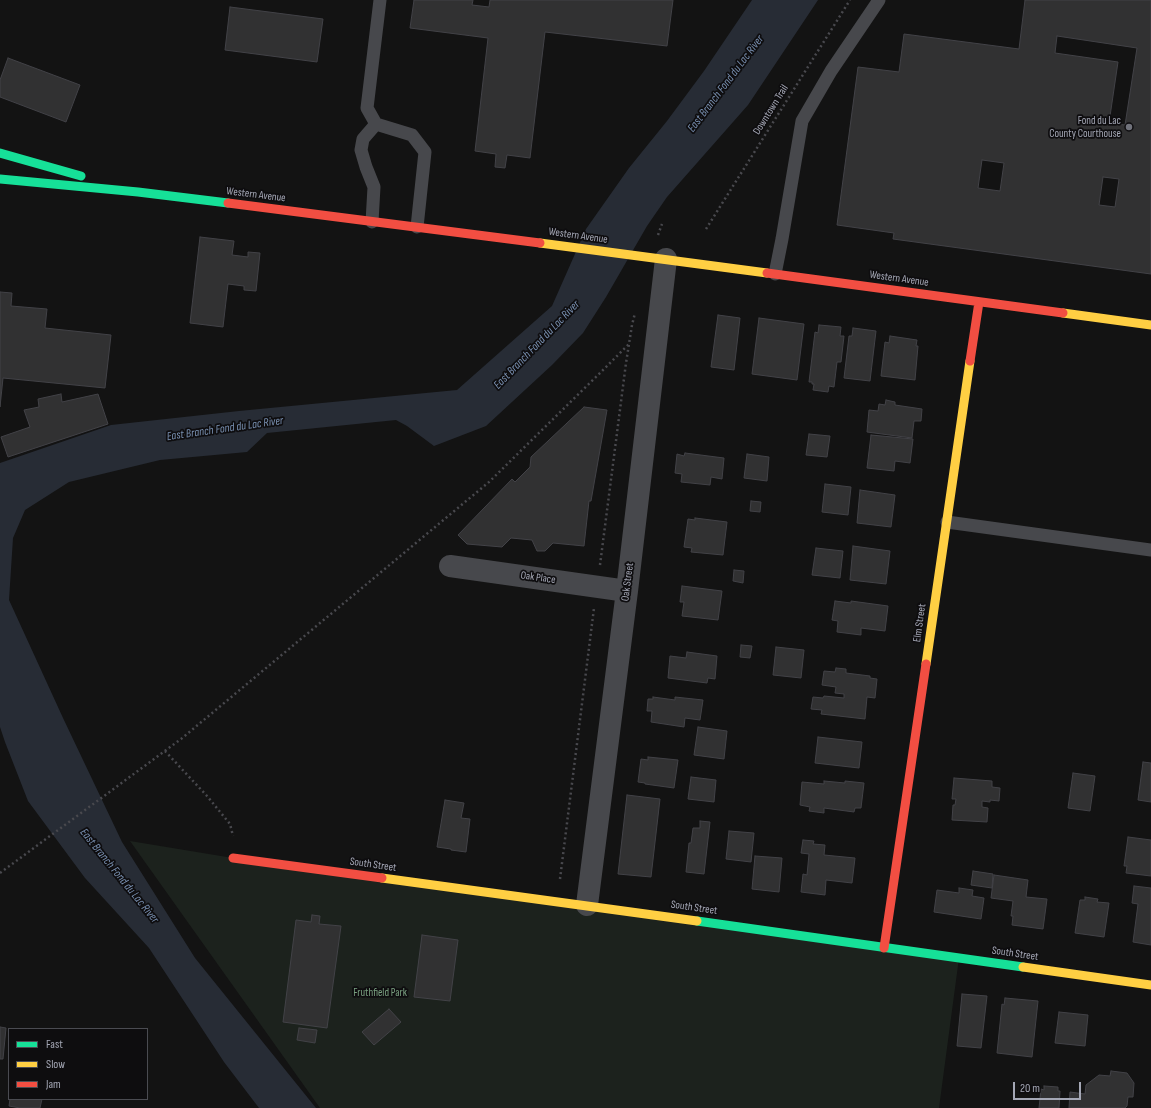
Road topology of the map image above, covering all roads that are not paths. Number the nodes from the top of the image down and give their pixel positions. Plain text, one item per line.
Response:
1 (380, 0) edge
2 (879, 0) edge
3 (376, 124) junction
4 (0, 153) edge
5 (0, 179) edge
6 (138, 192) junction
7 (372, 222) junction
8 (417, 227) junction
9 (653, 258) junction
10 (775, 274) junction
11 (979, 302) junction
12 (1151, 325) edge
13 (947, 522) junction
14 (1151, 550) edge
15 (450, 566) dead end
16 (626, 591) junction
17 (234, 858) road end
18 (587, 905) junction
19 (884, 948) junction
20 (1151, 985) edge

1 - 3 lane
2 - 10 lane
3 - 7 lane
3 - 8 lane
4 - 6 street
5 - 6 street, Western Avenue
6 - 7 street, Western Avenue
7 - 8 street, Western Avenue
8 - 9 street, Western Avenue
9 - 10 street, Western Avenue
9 - 16 street, Oak Street
10 - 11 street, Western Avenue
11 - 12 street, Western Avenue
11 - 13 street, Elm Street
13 - 14 lane
13 - 19 street, Elm Street
15 - 16 street, Oak Place
16 - 18 street, Oak Street
17 - 18 street, South Street
18 - 19 street, South Street
19 - 20 street, South Street

